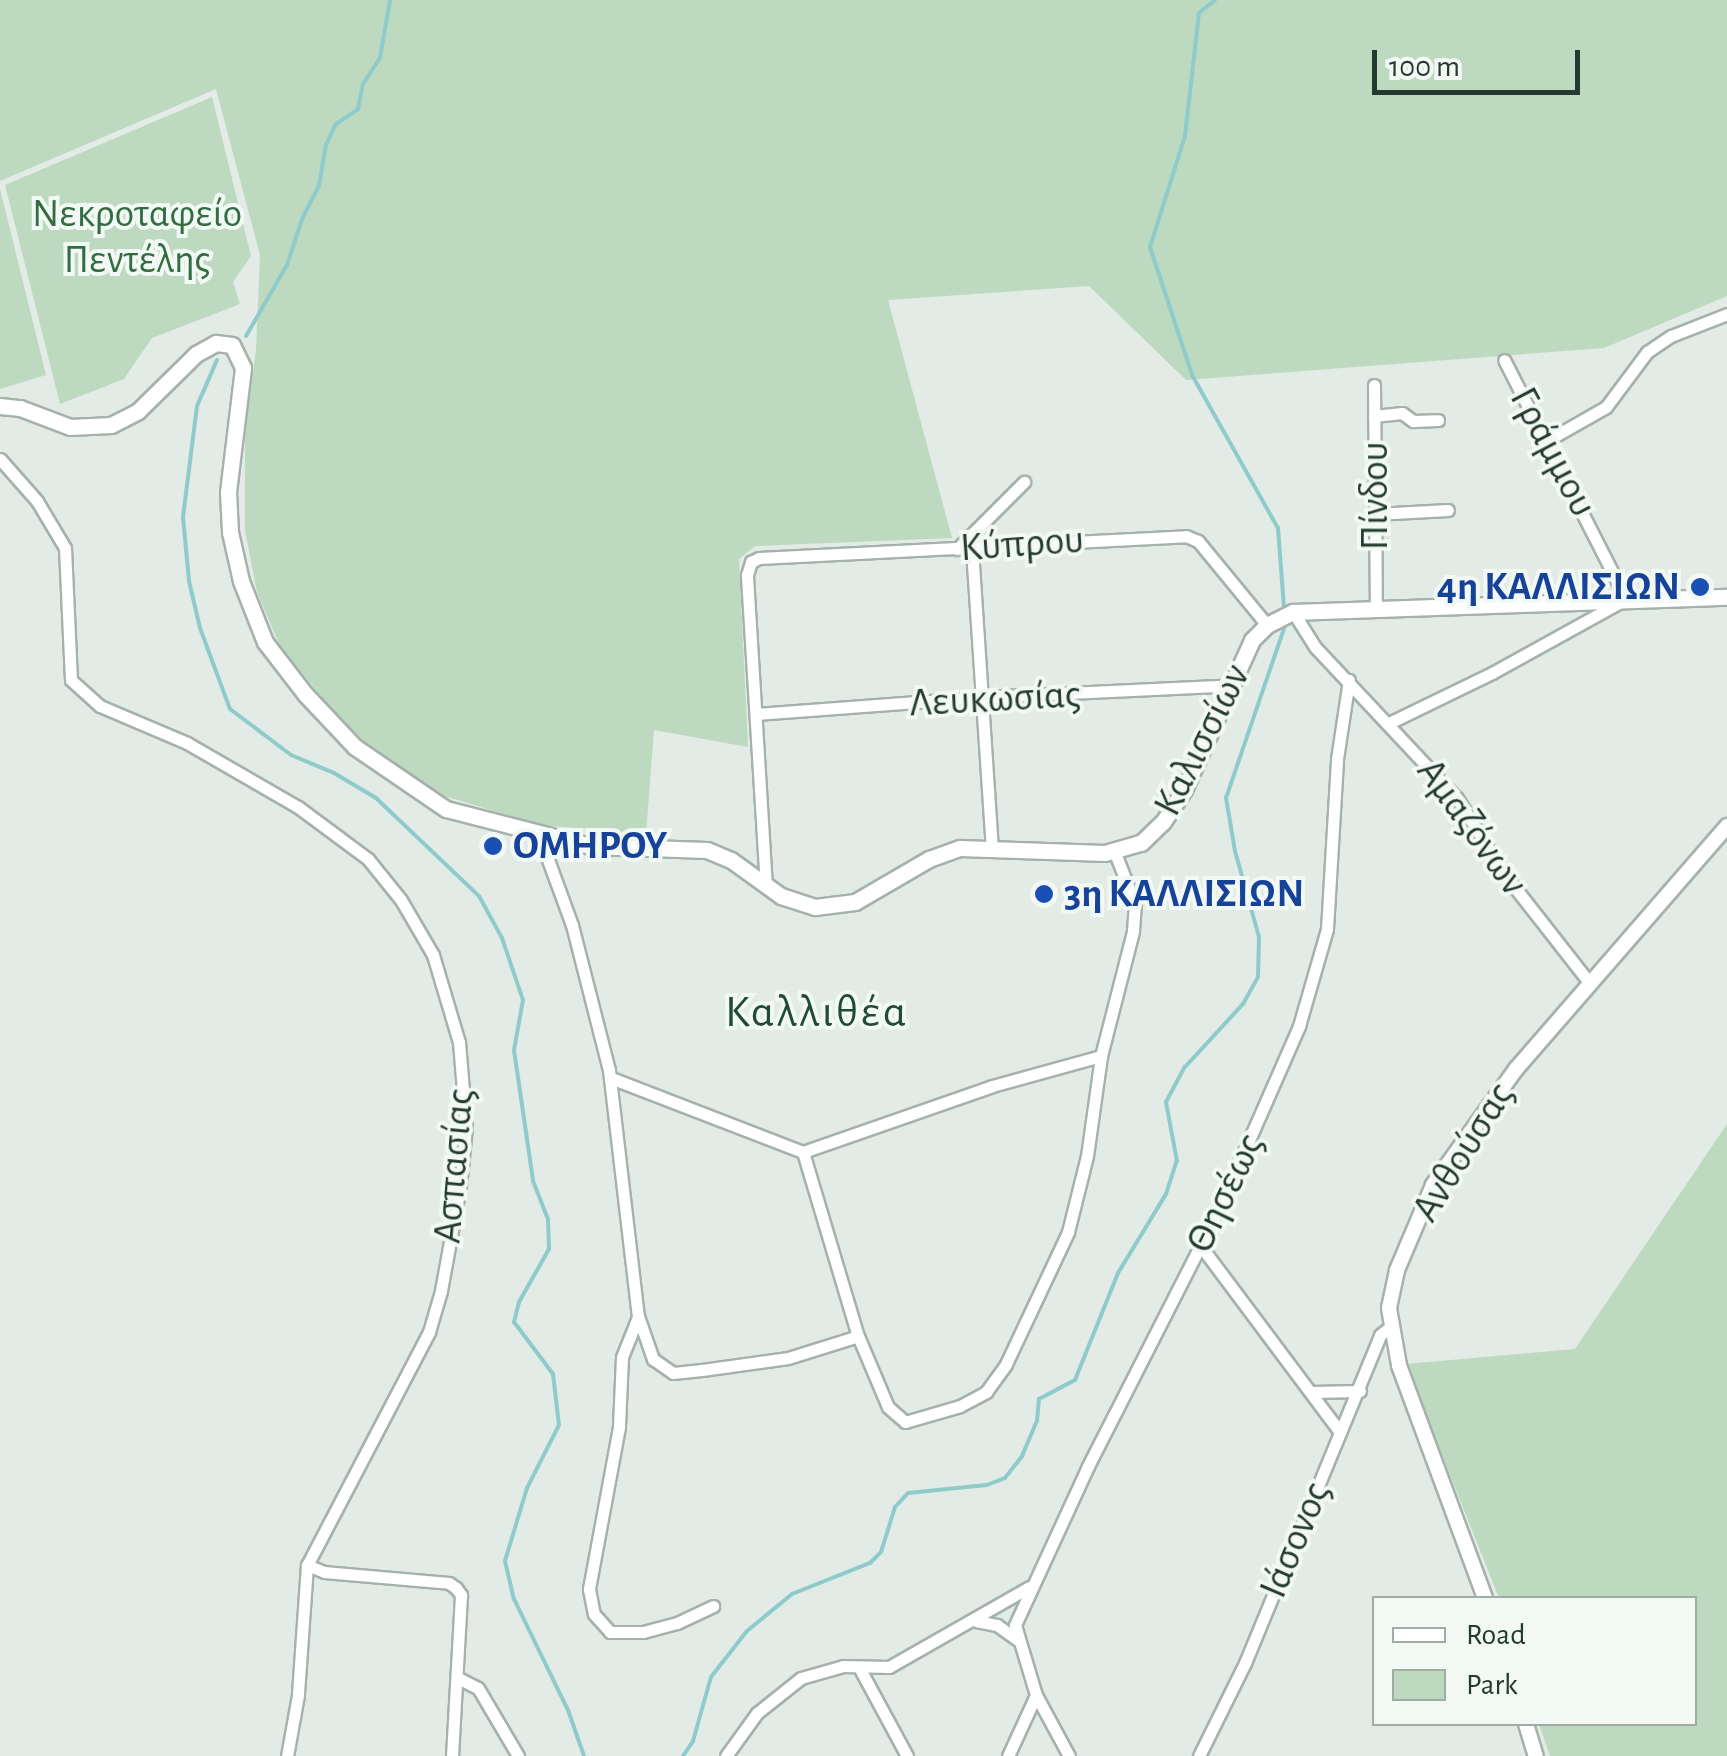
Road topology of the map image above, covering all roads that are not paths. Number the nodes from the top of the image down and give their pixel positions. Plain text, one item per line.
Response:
1 (1727, 314) edge
2 (1504, 360) dead end
3 (1374, 385) dead end
4 (0, 406) edge
5 (1374, 416) junction
6 (1438, 420) dead end
7 (1548, 440) junction
8 (0, 459) edge
9 (1024, 482) dead end
10 (1448, 510) dead end
11 (1375, 514) junction
12 (957, 549) junction
13 (972, 549) junction
14 (1727, 596) edge
15 (1626, 598) junction
16 (1376, 606) junction
17 (1292, 612) junction
18 (1267, 624) junction
19 (1349, 680) junction
20 (1233, 686) junction
21 (983, 697) junction
22 (756, 714) junction
23 (1390, 722) junction
24 (1727, 826) edge
25 (539, 835) junction
26 (992, 848) junction
27 (1115, 852) junction
28 (766, 887) junction
29 (1588, 981) junction
30 (1101, 1056) junction
31 (610, 1078) junction
32 (803, 1152) junction
33 (1200, 1245) junction
34 (638, 1316) junction
35 (1391, 1326) junction
36 (858, 1336) junction
37 (1312, 1392) junction
38 (1360, 1392) junction
39 (1340, 1432) junction
40 (307, 1565) junction
41 (1030, 1586) junction
42 (1484, 1596) edge
43 (712, 1606) dead end
44 (976, 1620) junction
45 (1016, 1639) junction
46 (860, 1668) junction
47 (458, 1678) junction
48 (1036, 1695) junction
49 (1527, 1726) edge
50 (287, 1756) edge
51 (452, 1756) edge
52 (518, 1756) edge
53 (726, 1756) edge
54 (907, 1756) edge
55 (1008, 1756) edge
56 (1070, 1756) edge
57 (1199, 1756) edge
58 (1536, 1756) edge

1 - 7 street
2 - 7 street, Γράμμου
3 - 5 street, Πίνδου
4 - 25 main road, Καλισσίων
5 - 6 street
5 - 11 street, Πίνδου
7 - 15 street, Γράμμου
8 - 40 street, Ασπασίας
9 - 12 street
10 - 11 street
11 - 16 street, Πίνδου
12 - 13 street, Κύπρου
12 - 22 street, Κύπρου
13 - 18 street, Κύπρου
13 - 21 street
14 - 15 main road, Καλισσίων
15 - 16 main road, Καλισσίων
15 - 23 street
16 - 17 main road, Καλισσίων
17 - 18 main road, Καλισσίων
17 - 19 street
18 - 20 main road, Καλισσίων
19 - 23 street, Αμαζόνων
19 - 33 street, Θησέως
20 - 21 street, Λευκωσίας
20 - 27 main road, Καλισσίων
21 - 22 street, Λευκωσίας
21 - 26 street
22 - 28 street
23 - 29 street, Αμαζόνων
24 - 29 street, Ανθούσας
25 - 28 main road, Καλισσίων
25 - 31 street
26 - 27 main road, Καλισσίων
26 - 28 main road, Καλισσίων
27 - 30 street
29 - 35 street, Ανθούσας
30 - 32 street
30 - 36 street
31 - 32 street
31 - 34 street
32 - 36 street
33 - 37 street
33 - 41 street, Θησέως
34 - 36 street
34 - 43 street
35 - 38 street, Ιάσονος
35 - 42 street, Ανθούσας
37 - 38 street
37 - 39 street
38 - 39 street, Ιάσονος
39 - 57 street, Ιάσονος
40 - 47 street
40 - 50 street, Ασπασίας
41 - 44 street
41 - 45 street, Θησέως
44 - 45 street
44 - 46 street
45 - 48 street
46 - 53 street
46 - 54 street
47 - 51 street
47 - 52 street
48 - 55 street
48 - 56 street
49 - 58 street

